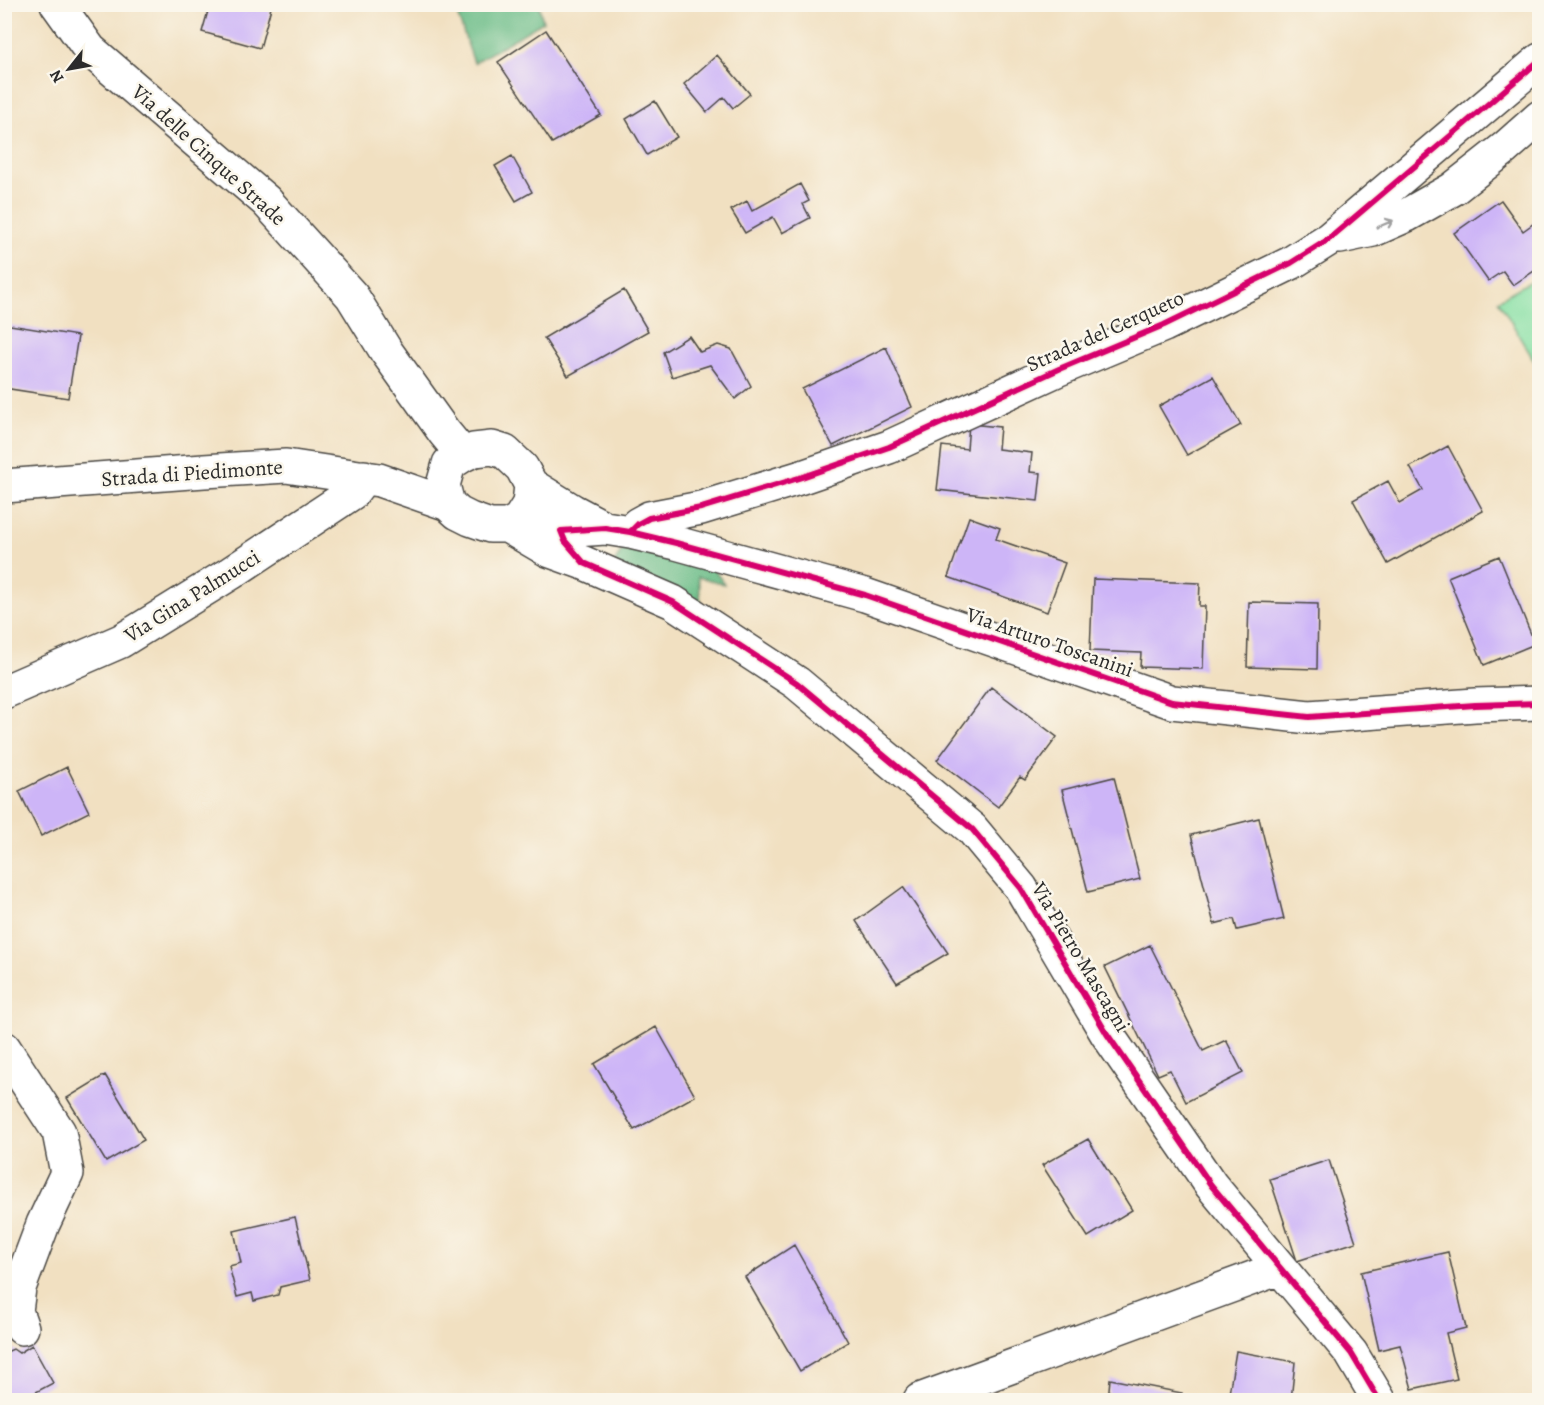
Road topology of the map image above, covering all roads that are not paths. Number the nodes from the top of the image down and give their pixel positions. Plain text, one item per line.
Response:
1 (57, 4) edge
2 (1539, 60) edge
3 (1539, 117) edge
4 (1329, 239) junction
5 (456, 459) junction
6 (371, 478) junction
7 (4, 486) edge
8 (539, 491) junction
9 (448, 504) junction
10 (513, 523) junction
11 (618, 530) junction
12 (561, 531) junction
13 (585, 563) junction
14 (4, 692) edge
15 (1539, 703) edge
16 (4, 1048) edge
17 (1280, 1268) junction
18 (22, 1328) dead end
19 (916, 1400) edge
20 (1379, 1401) edge

1 - 5 street, Via delle Cinque Strade
2 - 4 street, Strada del Cerqueto
4 -> 3 street, Strada del Cerqueto
4 - 11 street, Strada del Cerqueto
5 - 6 street, Strada di Piedimonte
5 - 8 street
5 - 9 street
6 - 7 street, Strada di Piedimonte
6 - 9 street, Strada di Piedimonte
6 - 14 street, Via Gina Palmucci
8 - 10 street
8 - 11 street, Via Arturo Toscanini
8 - 12 street, Via Pietro Mascagni
9 - 10 street
10 - 12 street, Via Arturo Toscanini
10 - 13 street, Via Pietro Mascagni
11 - 12 street, Via Arturo Toscanini
11 - 15 street, Via Arturo Toscanini
12 - 13 street, Via Pietro Mascagni
13 - 17 street, Via Pietro Mascagni
16 - 18 street
17 - 19 street
17 - 20 street, Via Pietro Mascagni

